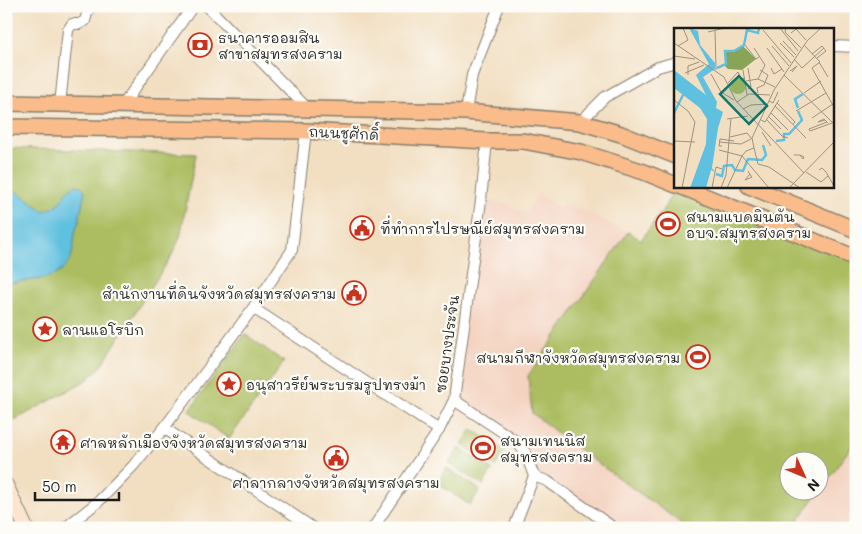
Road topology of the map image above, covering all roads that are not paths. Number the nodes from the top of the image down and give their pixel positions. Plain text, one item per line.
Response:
1 (89, 6) edge
2 (194, 6) edge
3 (207, 6) edge
4 (499, 6) edge
5 (834, 46) edge
6 (856, 47) edge
7 (674, 63) edge
8 (6, 103) edge
9 (60, 104) junction
10 (123, 105) junction
11 (308, 109) junction
12 (466, 112) junction
13 (580, 122) junction
14 (6, 127) edge
15 (306, 131) junction
16 (487, 141) junction
17 (674, 155) edge
18 (674, 184) edge
19 (685, 188) edge
20 (755, 188) edge
21 (856, 230) edge
22 (856, 258) edge
23 (253, 308) junction
24 (454, 400) junction
25 (164, 428) junction
26 (439, 430) junction
27 (534, 476) junction
28 (6, 485) edge
29 (26, 528) edge
30 (65, 528) edge
31 (313, 528) edge
32 (373, 528) edge
33 (514, 528) edge
34 (614, 528) edge

1 - 9 street
2 - 10 street
3 - 11 street
4 - 12 street
5 - 6 street
7 - 13 street
8 - 9 main road, ถนนชูศักดิ์
9 - 10 main road, ถนนชูศักดิ์
10 - 11 main road, ถนนชูศักดิ์
11 - 12 main road, ถนนชูศักดิ์
12 - 13 main road, ถนนชูศักดิ์
13 - 17 main road, ถนนชูศักดิ์
14 - 15 main road, ถนนชูศักดิ์
15 - 16 main road, ถนนชูศักดิ์
15 - 23 street
16 - 18 main road, ถนนชูศักดิ์
16 - 24 street, ซอยบางประจัน
19 - 22 main road
20 - 21 main road
23 - 25 street
23 - 26 street
24 - 26 street, ซอยบางประจัน
24 - 27 street
25 - 30 street
25 - 31 street
26 - 32 street, ซอยบางประจัน
27 - 33 street
27 - 34 street
28 - 29 main road

